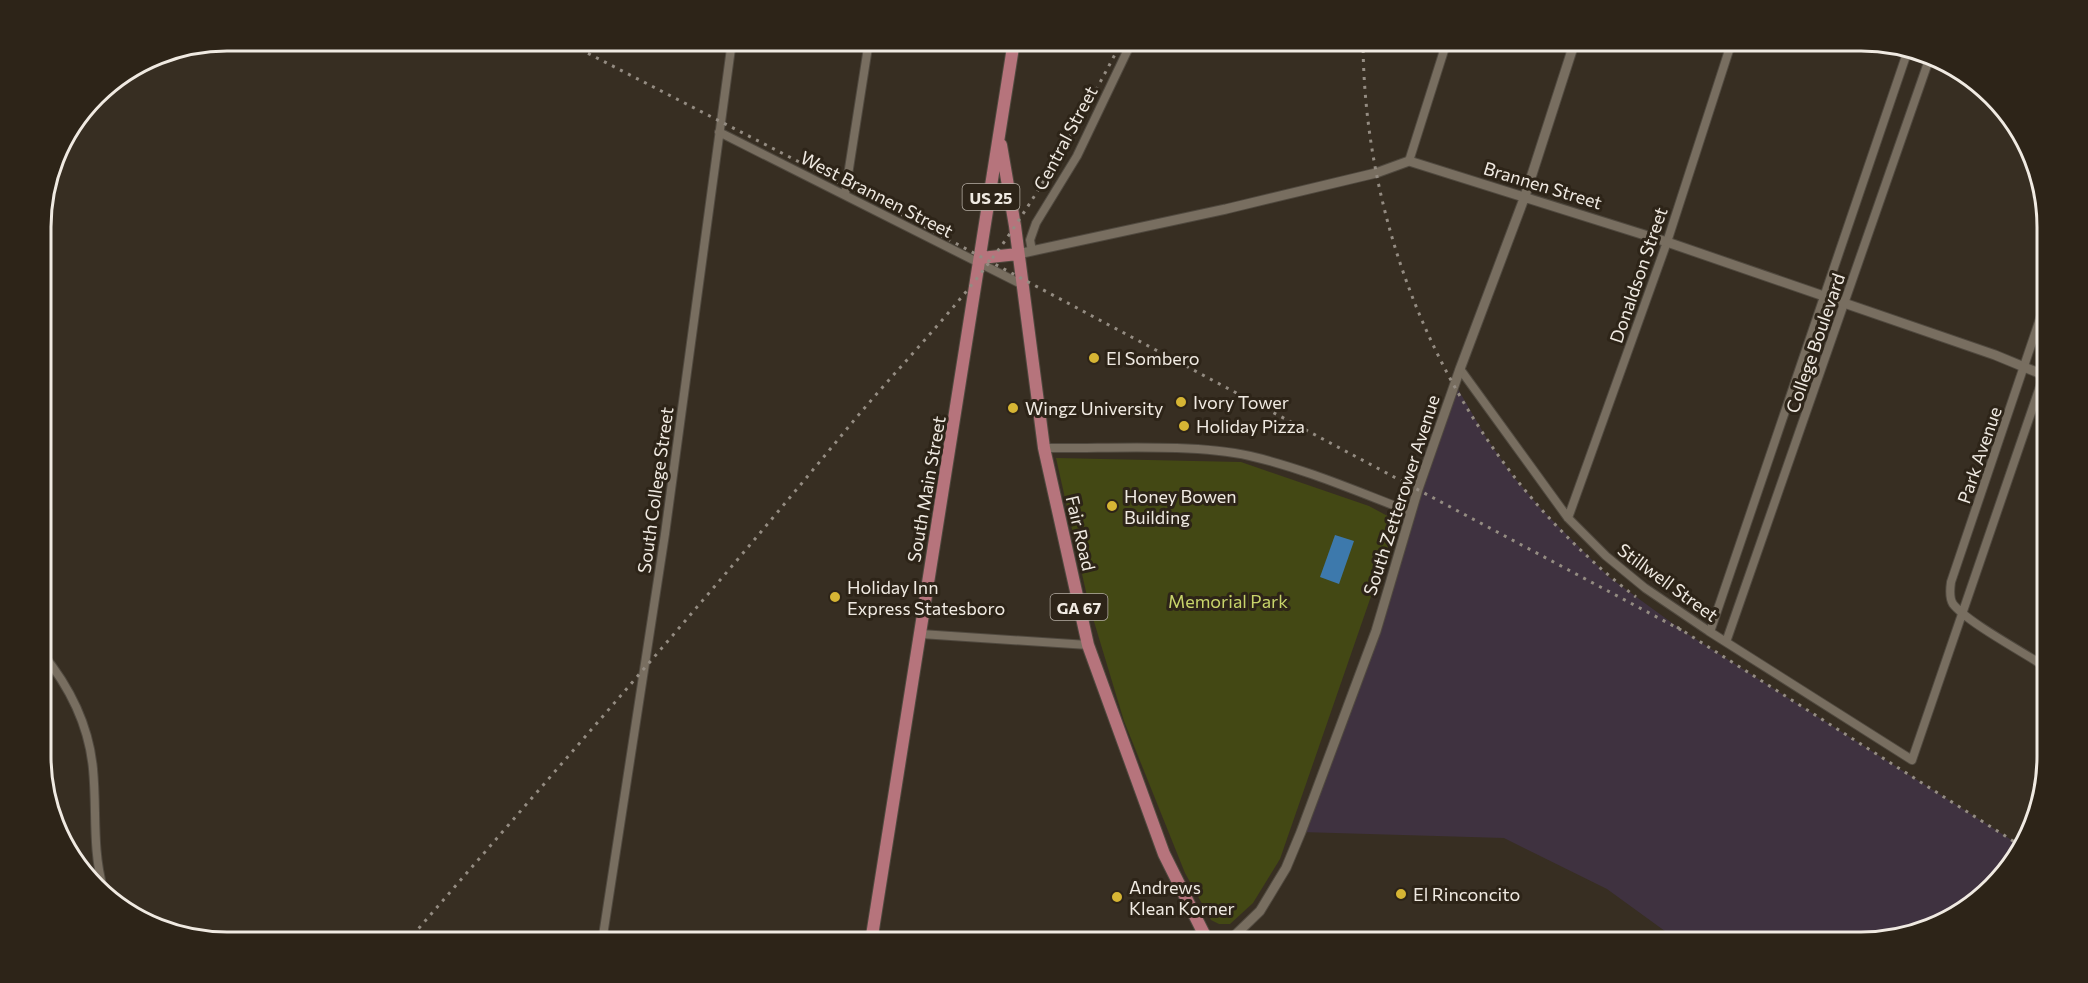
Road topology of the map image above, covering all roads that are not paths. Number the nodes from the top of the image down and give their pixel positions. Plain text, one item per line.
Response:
1 (730, 51) edge
2 (867, 51) edge
3 (1012, 51) edge
4 (1127, 51) edge
5 (1444, 51) edge
6 (1571, 51) edge
7 (1728, 51) edge
8 (1906, 57) edge
9 (1928, 64) edge
10 (719, 132) junction
11 (1000, 135) junction
12 (1409, 161) junction
13 (845, 194) junction
14 (1525, 196) junction
15 (1667, 242) junction
16 (1032, 251) junction
17 (1018, 254) junction
18 (980, 260) junction
19 (1021, 284) junction
20 (1824, 296) junction
21 (1844, 303) junction
22 (2037, 328) edge
23 (2024, 367) junction
24 (1460, 369) junction
25 (2037, 371) edge
26 (2037, 399) edge
27 (1044, 448) junction
28 (1411, 512) junction
29 (1568, 518) junction
30 (1964, 614) junction
31 (1710, 632) junction
32 (921, 634) junction
33 (1726, 642) junction
34 (1088, 645) junction
35 (2037, 661) edge
36 (51, 666) edge
37 (1912, 760) joint
38 (100, 877) edge
39 (604, 932) edge
40 (873, 932) edge
41 (1203, 932) edge
42 (1238, 932) edge

1 - 10 street, South College Street
2 - 13 street
3 - 11 main road, South Main Street / US 25
4 - 16 street, Central Street
5 - 12 street
6 - 14 street, South Zetterower Avenue
7 - 15 street, Donaldson Street
8 - 20 street, College Boulevard
9 - 21 street, College Boulevard
10 - 13 street, West Brannen Street
10 - 39 street, South College Street
11 - 17 main road, GA 67
11 - 18 main road, South Main Street / US 25
12 - 14 street, Brannen Street
12 - 16 street
13 - 18 street, West Brannen Street
14 - 15 street, Brannen Street
14 - 24 street, South Zetterower Avenue
15 - 20 street, Brannen Street
15 - 29 street, Donaldson Street
16 - 17 street
17 - 18 main road
17 - 19 main road, Fair Road / GA 67
18 - 19 street, West Brannen Street
18 - 32 main road, South Main Street / US 25
19 - 27 main road, Fair Road / GA 67
20 - 21 street, Brannen Street
20 - 31 street, College Boulevard
21 - 23 street, Brannen Street
21 - 33 street, College Boulevard
22 - 23 street, Park Avenue
23 - 25 street, Brannen Street
23 - 30 street, Park Avenue
24 - 28 street, South Zetterower Avenue
24 - 29 street, Stillwell Street
26 - 30 street, Park Avenue
27 - 28 street
27 - 34 main road, Fair Road / GA 67
28 - 42 street, South Zetterower Avenue
29 - 31 street, Stillwell Street
30 - 35 street
30 - 37 street, Park Avenue
31 - 33 street, Stillwell Street
32 - 34 street
32 - 40 main road, South Main Street / US 25
33 - 37 street, Stillwell Street
34 - 41 main road, Fair Road / GA 67
36 - 38 street

